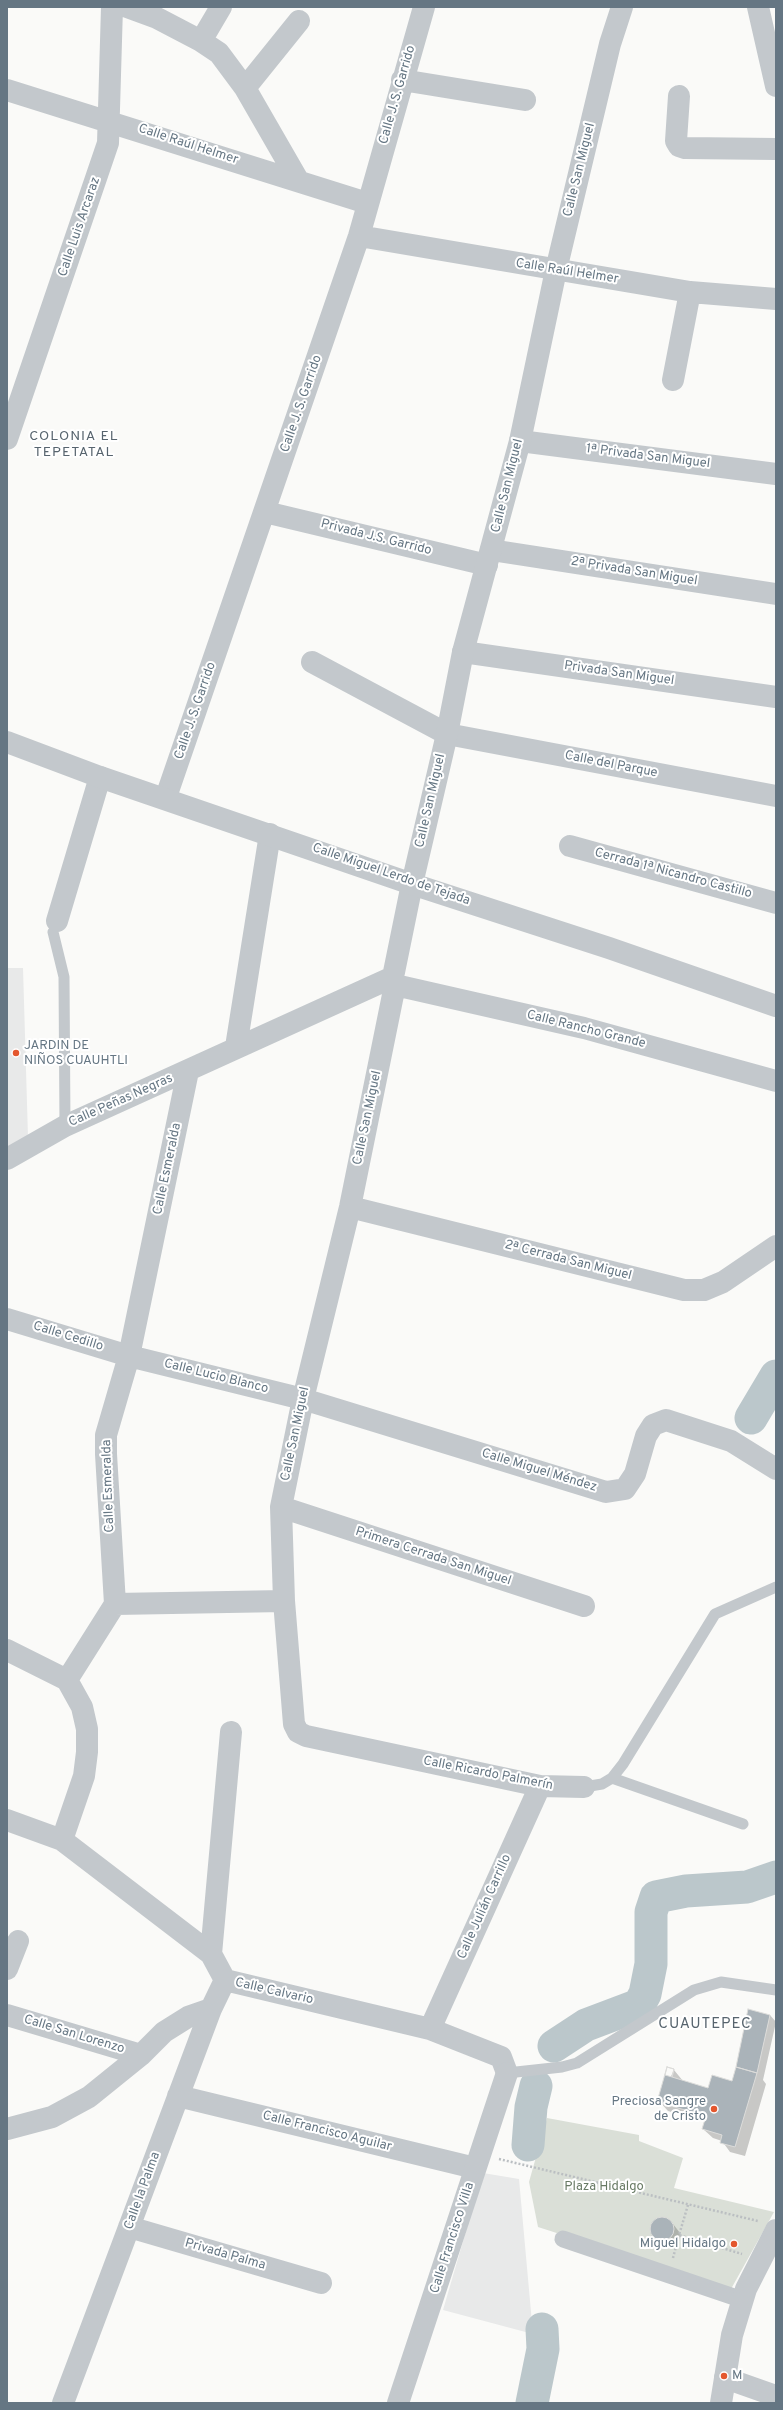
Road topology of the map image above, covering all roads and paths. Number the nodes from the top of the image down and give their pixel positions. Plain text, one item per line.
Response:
1 (112, 7) edge
2 (127, 7) edge
3 (221, 7) edge
4 (424, 7) edge
5 (622, 7) edge
6 (758, 7) edge
7 (299, 21) dead end
8 (201, 41) junction
9 (402, 80) junction
10 (776, 86) edge
11 (245, 88) junction
12 (7, 90) edge
13 (679, 96) dead end
14 (525, 100) dead end
15 (110, 121) junction
16 (776, 149) edge
17 (298, 180) junction
18 (367, 203) junction
19 (359, 236) junction
20 (556, 270) junction
21 (690, 292) junction
22 (776, 299) edge
23 (673, 380) dead end
24 (15, 388) edge
25 (7, 439) edge
26 (520, 441) junction
27 (776, 474) edge
28 (265, 512) junction
29 (489, 558) junction
30 (776, 594) edge
31 (463, 652) junction
32 (312, 662) dead end
33 (776, 697) edge
34 (447, 734) junction
35 (7, 742) edge
36 (100, 777) junction
37 (776, 796) edge
38 (166, 797) junction
39 (270, 834) junction
40 (570, 846) dead end
41 (412, 884) junction
42 (776, 902) edge
43 (55, 926) joint
44 (394, 981) junction
45 (776, 1006) edge
46 (236, 1047) junction
47 (188, 1071) junction
48 (776, 1081) edge
49 (65, 1126) junction
50 (7, 1159) edge
51 (350, 1207) junction
52 (776, 1246) edge
53 (7, 1319) edge
54 (129, 1356) junction
55 (303, 1399) junction
56 (769, 1464) edge
57 (281, 1507) junction
58 (776, 1587) edge
59 (284, 1601) junction
60 (115, 1604) junction
61 (584, 1606) dead end
62 (7, 1650) edge
63 (67, 1680) junction
64 (231, 1732) dead end
65 (298, 1732) joint
66 (612, 1778) junction
67 (540, 1786) junction
68 (584, 1787) joint
69 (7, 1820) edge
70 (743, 1824) dead end
71 (62, 1840) junction
72 (18, 1941) dead end
73 (211, 1954) junction
74 (7, 1969) edge
75 (225, 1980) junction
76 (776, 1990) edge
77 (211, 2009) junction
78 (7, 2015) edge
79 (430, 2029) junction
80 (140, 2055) junction
81 (516, 2072) junction
82 (178, 2096) junction
83 (7, 2129) edge
84 (516, 2163) dead end
85 (475, 2168) junction
86 (688, 2204) junction
87 (770, 2226) edge
88 (129, 2227) junction
89 (679, 2235) junction
90 (564, 2239) dead end
91 (761, 2260) junction
92 (668, 2274) junction
93 (321, 2284) dead end
94 (743, 2300) junction
95 (725, 2378) junction
96 (776, 2396) edge
97 (63, 2403) edge
98 (398, 2403) edge
99 (721, 2403) edge

1 - 15 street, Calle Luis Arcaraz
2 - 8 street
3 - 8 street
4 - 9 street, Calle J. S. Garrido
5 - 20 street, Calle San Miguel
6 - 10 street
7 - 11 street
8 - 11 street
9 - 14 street
9 - 18 street, Calle J. S. Garrido
11 - 17 street
12 - 15 street, Calle Raúl Helmer
13 - 16 street
15 - 17 street, Calle Raúl Helmer
15 - 24 street, Calle Luis Arcaraz
17 - 18 street, Calle Raúl Helmer
18 - 19 street, Calle J. S. Garrido
19 - 20 street, Calle Raúl Helmer
19 - 28 street, Calle J. S. Garrido
20 - 21 street, Calle Raúl Helmer
20 - 26 street, Calle San Miguel
21 - 22 street, Calle Raúl Helmer
21 - 23 street
24 - 25 street, Calle Luis Arcaraz
26 - 27 street, 1ª Privada San Miguel
26 - 29 street, Calle San Miguel
28 - 29 street, Privada J.S. Garrido
28 - 38 street, Calle J. S. Garrido
29 - 30 street, 2ª Privada San Miguel
29 - 31 street, Calle San Miguel
31 - 33 street, Privada San Miguel
31 - 34 street, Calle San Miguel
32 - 34 street, Calle del Parque
34 - 37 street, Calle del Parque
34 - 41 street, Calle San Miguel
35 - 36 street, Calle Miguel Lerdo de Tejada
36 - 38 street, Calle Miguel Lerdo de Tejada
36 - 43 street
38 - 39 street, Calle Miguel Lerdo de Tejada
39 - 41 street, Calle Miguel Lerdo de Tejada
39 - 46 street
40 - 42 street, Cerrada 1ª Nicandro Castillo
41 - 44 street, Calle San Miguel
41 - 45 street, Calle Miguel Lerdo de Tejada
43 - 49 lane
44 - 46 street, Calle Peñas Negras
44 - 48 street, Calle Rancho Grande
44 - 51 street, Calle San Miguel
46 - 47 street, Calle Peñas Negras
47 - 49 street, Calle Peñas Negras
47 - 54 street, Calle Esmeralda
49 - 50 street, Calle Peñas Negras
51 - 52 street, 2ª Cerrada San Miguel
51 - 55 street, Calle San Miguel
53 - 54 street, Calle Cedillo
54 - 55 street, Calle Lucio Blanco
54 - 60 street, Calle Esmeralda
55 - 56 street, Calle Miguel Méndez
55 - 57 street, Calle San Miguel
57 - 59 street, Calle San Miguel
57 - 61 street, Primera Cerrada San Miguel
58 - 66 lane
59 - 60 street
59 - 65 street, Calle San Miguel
60 - 63 street
62 - 63 street
63 - 71 street
64 - 73 street
65 - 67 street, Calle Ricardo Palmerín
66 - 68 lane, Calle Ricardo Palmerín
66 - 70 lane
67 - 68 street, Calle Ricardo Palmerín
67 - 79 street, Calle Julián Carrillo
69 - 71 street, Calle Calvario
71 - 73 street, Calle Calvario
72 - 74 street
73 - 75 street, Calle Calvario
75 - 77 street, Calle la Palma
75 - 79 street, Calle Calvario
76 - 81 lane
77 - 80 street
77 - 82 street, Calle la Palma
78 - 80 street, Calle San Lorenzo
79 - 81 street, Calle Calvario
80 - 83 street
81 - 85 street, Calle Francisco Villa
82 - 85 street, Calle Francisco Aguilar
82 - 88 street, Calle la Palma
84 - 86 path
85 - 98 street, Calle Francisco Villa
86 - 87 path
86 - 89 path
87 - 91 street
88 - 93 street, Privada Palma
88 - 97 street, Calle la Palma
89 - 91 path
89 - 92 path
90 - 92 street
91 - 94 street
92 - 94 street
94 - 95 street
95 - 96 street
95 - 99 street

